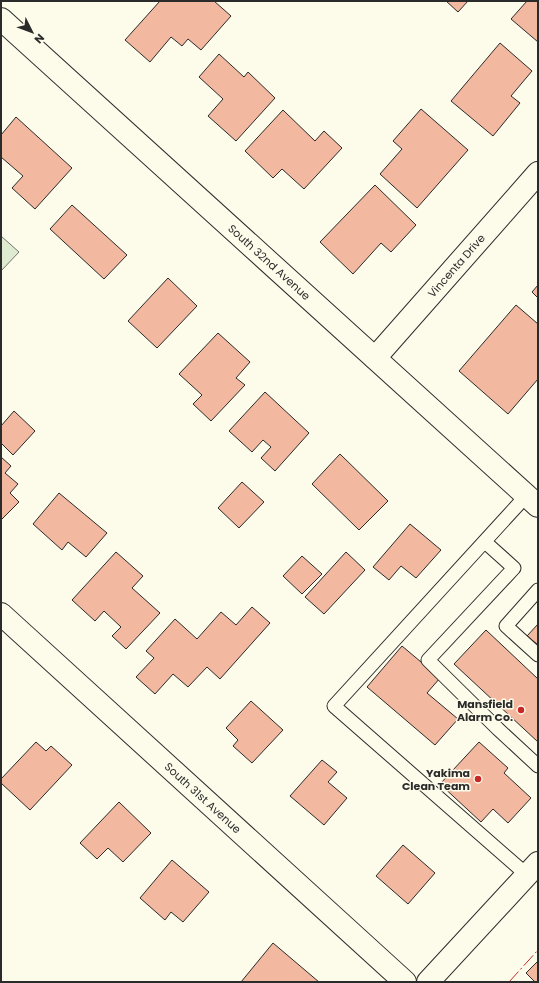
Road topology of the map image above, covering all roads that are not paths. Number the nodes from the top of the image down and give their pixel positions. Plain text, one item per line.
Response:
1 (1, 19) edge
2 (538, 173) edge
3 (375, 358) junction
4 (532, 501) edge
5 (485, 542) junction
6 (538, 590) edge
7 (1, 614) edge
8 (538, 655) edge
9 (538, 766) edge
10 (532, 869) edge
11 (404, 982) edge
12 (428, 982) edge

1 - 3 street, South 32nd Avenue
2 - 3 street, Vincenta Drive
3 - 4 street, South 32nd Avenue
4 - 5 lane
5 - 9 lane
5 - 10 lane
6 - 8 lane
7 - 11 street, South 31st Avenue
10 - 12 street

